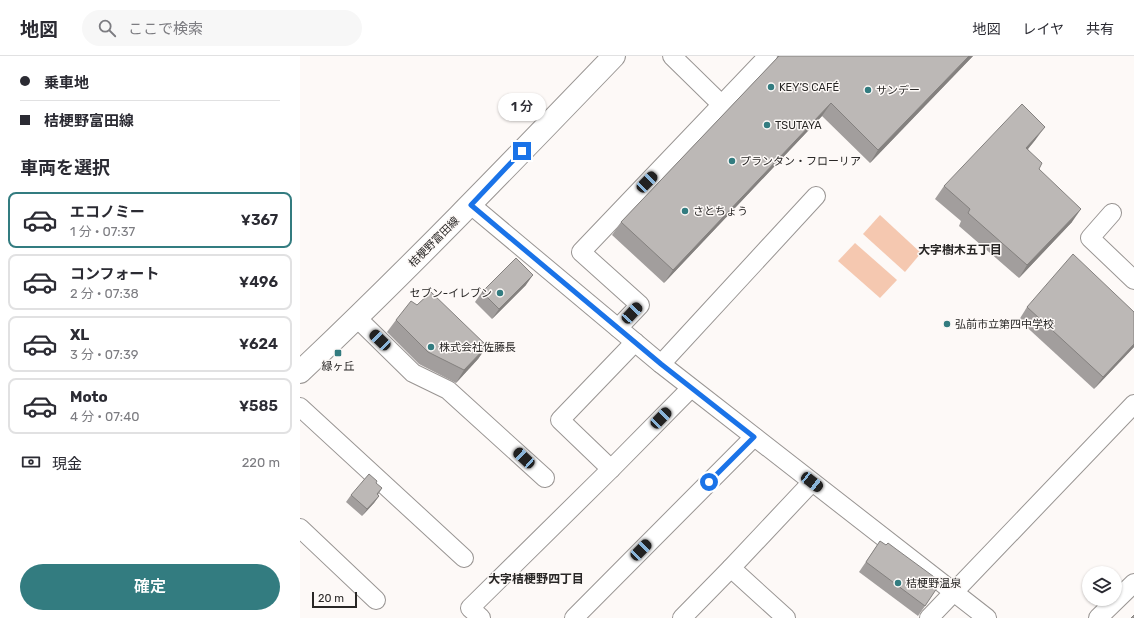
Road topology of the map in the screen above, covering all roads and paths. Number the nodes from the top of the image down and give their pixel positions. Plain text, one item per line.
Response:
1 (614, 56) edge
2 (672, 56) edge
3 (768, 56) edge
4 (722, 104) junction
5 (816, 196) dead end
6 (471, 205) junction
7 (1112, 213) dead end
8 (1134, 280) edge
9 (357, 318) junction
10 (618, 328) junction
11 (634, 342) junction
12 (661, 364) junction
13 (300, 372) edge
14 (691, 388) junction
15 (1134, 404) edge
16 (300, 407) edge
17 (754, 437) junction
18 (611, 469) junction
19 (545, 478) dead end
20 (812, 482) junction
21 (300, 528) edge
22 (464, 558) dead end
23 (731, 568) junction
24 (1134, 583) edge
25 (953, 593) junction
26 (376, 600) dead end
27 (481, 618) edge
28 (574, 618) edge
29 (682, 618) edge
30 (786, 618) edge
31 (929, 618) edge
32 (987, 618) edge
33 (1098, 618) edge

1 - 6 main road, 桔梗野富田線
2 - 4 street
3 - 4 street
4 - 10 street
5 - 12 street
6 - 9 main road, 桔梗野富田線
6 - 10 street
7 - 8 street
9 - 13 main road, 桔梗野富田線
9 - 19 street
10 - 11 street
11 - 12 street
11 - 18 street
12 - 14 street
14 - 17 street
14 - 18 street
15 - 25 street
16 - 22 street
17 - 20 street
17 - 28 street
18 - 27 street
20 - 23 street
20 - 25 street
21 - 26 street
23 - 29 street
23 - 30 street
24 - 33 street
25 - 31 street
25 - 32 street

